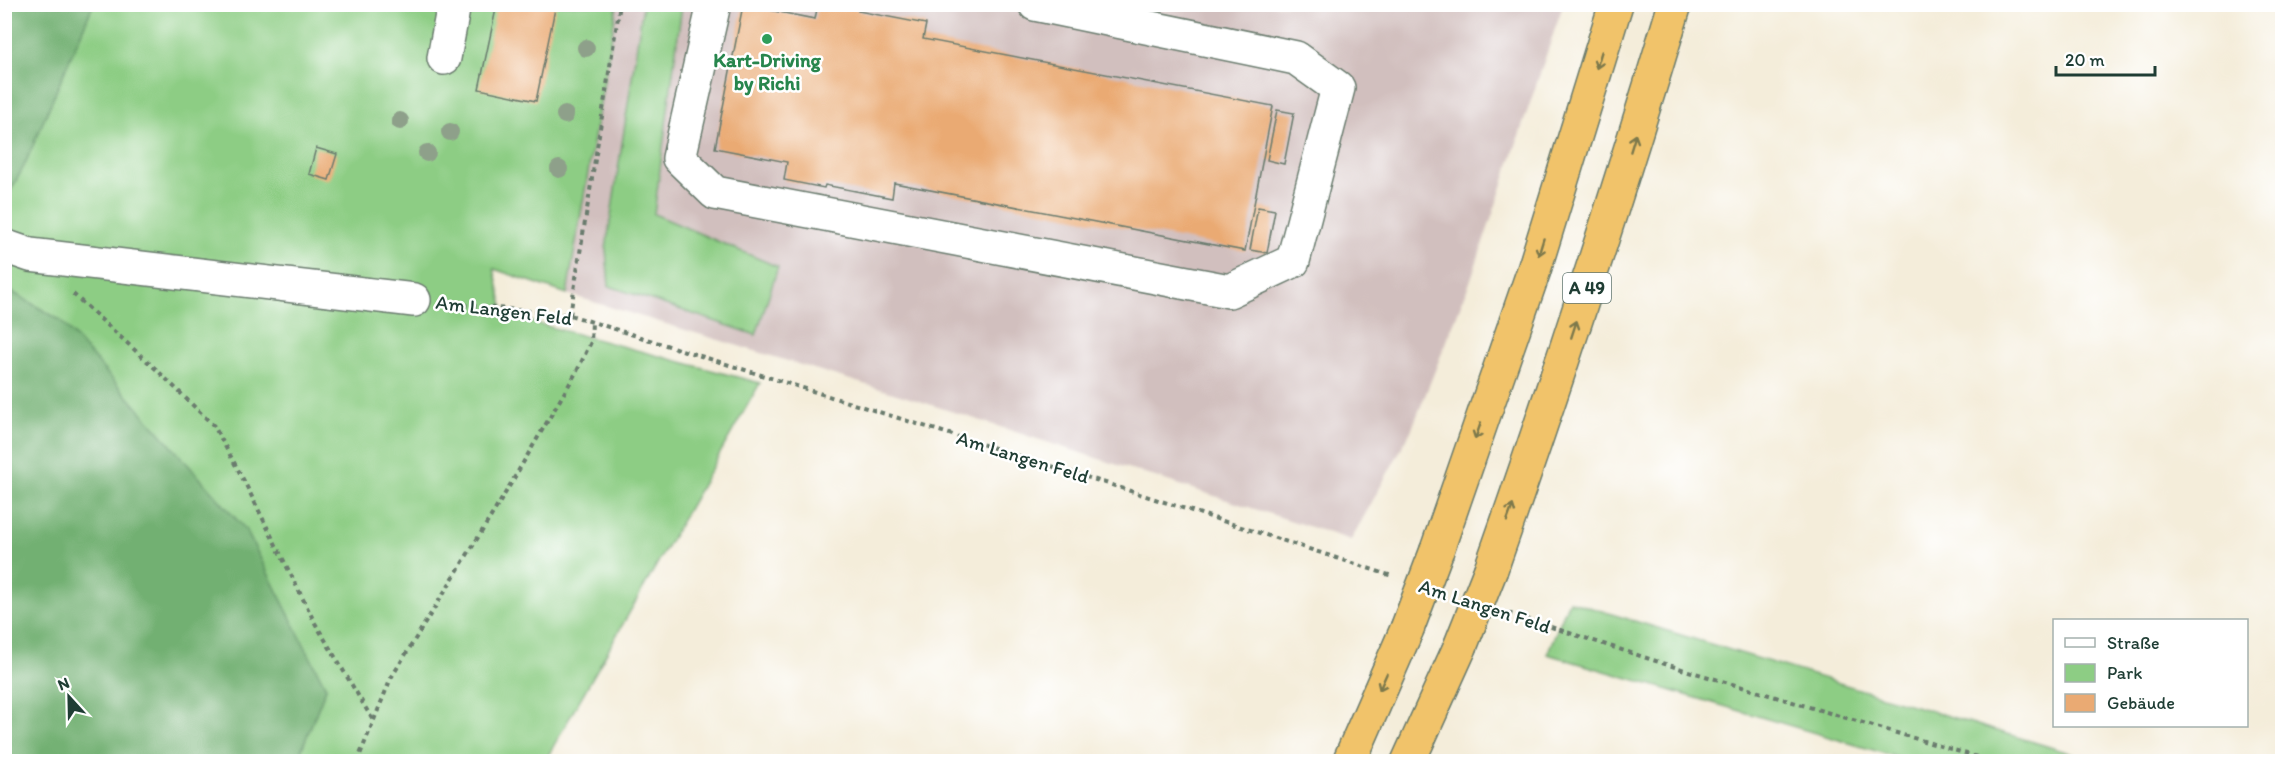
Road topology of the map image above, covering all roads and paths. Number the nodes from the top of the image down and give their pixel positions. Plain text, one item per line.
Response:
1 (454, 4) edge
2 (620, 4) edge
3 (714, 4) edge
4 (1035, 4) edge
5 (1616, 4) edge
6 (1675, 4) edge
7 (444, 58) dead end
8 (22, 252) edge
9 (414, 300) joint
10 (570, 315) junction
11 (592, 322) junction
12 (1396, 577) dead end
13 (1508, 613) dead end
14 (374, 722) junction
15 (357, 762) edge
16 (1349, 762) edge
17 (1408, 762) edge
18 (1994, 762) edge

1 - 7 lane
2 - 10 path
3 - 4 lane
5 -> 16 highway, A 49, bridge
17 -> 6 highway, A 49, bridge
8 - 9 lane, Am Langen Feld
8 - 14 path
9 - 10 path, Am Langen Feld
10 - 11 path, Am Langen Feld
11 - 12 path, Am Langen Feld
11 - 14 path
13 - 18 path, Am Langen Feld
14 - 15 path

